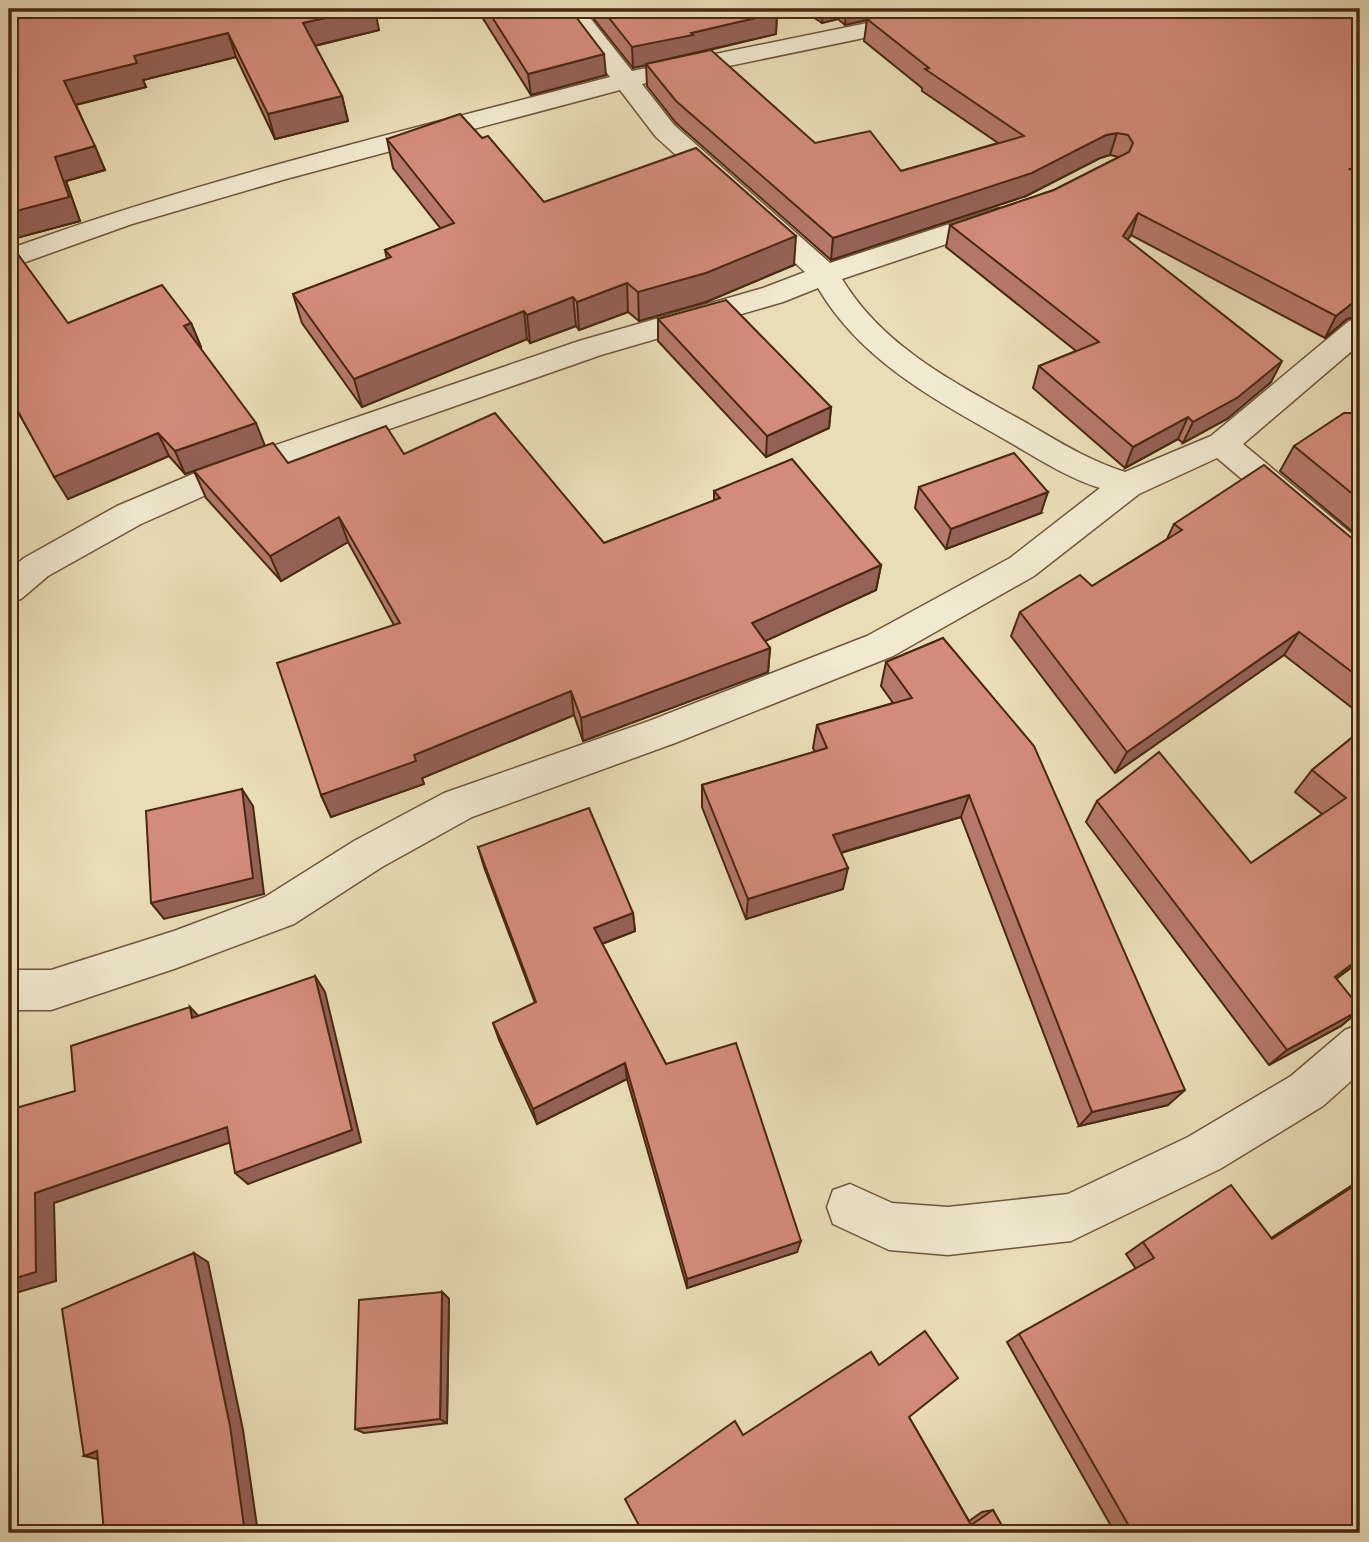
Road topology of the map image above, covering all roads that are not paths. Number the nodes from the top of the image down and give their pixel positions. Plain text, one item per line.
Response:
1 (570, 9) edge
2 (970, 9) edge
3 (627, 80) junction
4 (1024, 208) edge
5 (9, 259) edge
6 (825, 275) junction
7 (1360, 328) edge
8 (1223, 444) junction
9 (1079, 468) junction
10 (1128, 485) junction
11 (1092, 510) junction
12 (1360, 560) edge
13 (9, 589) edge
14 (9, 990) edge
15 (1360, 1045) edge
16 (850, 1207) dead end

1 - 3 street
2 - 3 street
3 - 5 street
3 - 6 street
4 - 6 street
6 - 9 street
6 - 13 street
7 - 8 street
8 - 10 street
8 - 12 street
9 - 10 street
9 - 11 street
10 - 11 street
11 - 14 street
15 - 16 street

